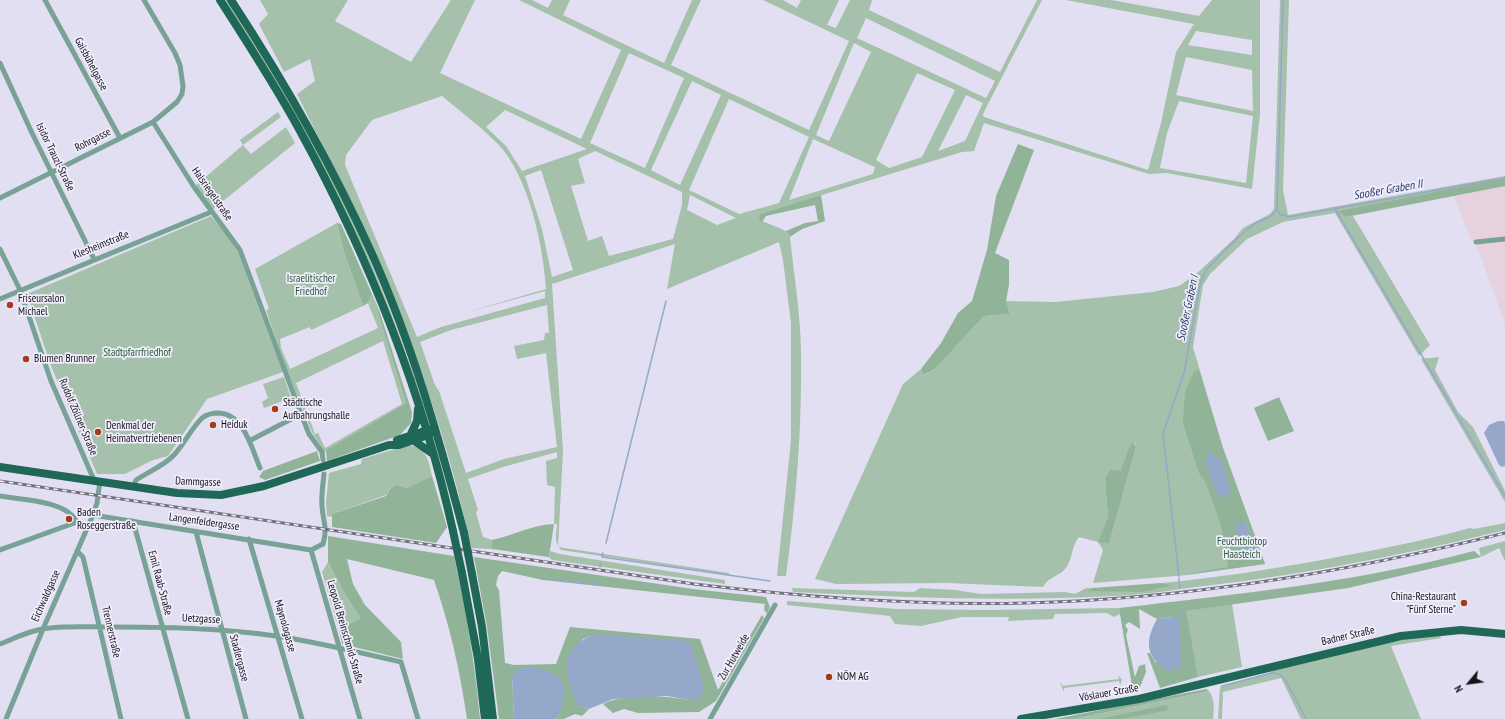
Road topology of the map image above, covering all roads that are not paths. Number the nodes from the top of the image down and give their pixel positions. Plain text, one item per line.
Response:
1 (45, 0) edge
2 (144, 0) edge
3 (220, 0) edge
4 (231, 0) edge
5 (0, 63) edge
6 (153, 122) junction
7 (120, 138) junction
8 (52, 172) junction
9 (0, 198) edge
10 (211, 212) junction
11 (1505, 239) edge
12 (1476, 242) dead end
13 (0, 249) edge
14 (94, 259) junction
15 (20, 290) junction
16 (0, 298) edge
17 (418, 404) junction
18 (301, 414) junction
19 (436, 428) junction
20 (427, 432) junction
21 (412, 437) junction
22 (249, 441) junction
23 (433, 454) junction
24 (322, 460) dead end
25 (0, 467) edge
26 (260, 468) dead end
27 (324, 474) dead end
28 (97, 480) junction
29 (133, 486) junction
30 (0, 496) edge
31 (93, 515) junction
32 (133, 521) junction
33 (77, 522) junction
34 (88, 526) junction
35 (196, 532) junction
36 (249, 539) junction
37 (0, 550) edge
38 (311, 550) junction
39 (77, 551) junction
40 (775, 605) dead end
41 (100, 627) junction
42 (161, 627) junction
43 (43, 629) junction
44 (222, 630) junction
45 (1505, 634) edge
46 (277, 636) junction
47 (0, 644) edge
48 (340, 648) junction
49 (1199, 685) joint
50 (6, 719) edge
51 (122, 719) edge
52 (188, 719) edge
53 (246, 719) edge
54 (302, 719) edge
55 (360, 719) edge
56 (418, 719) edge
57 (485, 719) edge
58 (493, 719) edge
59 (710, 719) edge
60 (1021, 719) edge

1 - 7 street, Gaisbühelgasse
2 - 6 street
3 - 17 main road
4 - 19 main road
5 - 8 street, Isidor Trauzl-Straße
6 - 7 street, Rohrgasse
6 - 10 street, Halsriegelstraße
7 - 8 street, Rohrgasse
8 - 9 street, Rohrgasse
8 - 14 street, Isidor Trauzl-Straße
10 - 14 street, Klesheimstraße
10 - 18 street, Halsriegelstraße
11 - 12 street
13 - 15 street, Rudolf Zöllner-Straße
14 - 15 street, Klesheimstraße
15 - 16 street, Klesheimstraße
15 - 28 street, Rudolf Zöllner-Straße
17 - 20 main road
17 - 21 main road
18 - 22 street
18 - 24 street, Halsriegelstraße
19 - 20 main road, Dammgasse
19 - 58 main road, bridge
20 - 21 main road, Dammgasse
20 - 23 main road
21 - 23 main road
21 - 29 main road, Dammgasse
22 - 26 street
22 - 29 street
23 - 57 main road, bridge
25 - 28 main road, Dammgasse
27 - 38 street
28 - 29 main road, Dammgasse
28 - 31 street, Eichwaldgasse
30 - 33 street
31 - 32 street, Langenfeldergasse
31 - 34 street, Eichwaldgasse
32 - 35 street, Langenfeldergasse
32 - 42 street, Emil Raab-Straße
33 - 34 street
33 - 37 street
34 - 39 street, Eichwaldgasse
35 - 36 street, Langenfeldergasse
35 - 44 street, Stadlergasse
36 - 38 street, Langenfeldergasse
36 - 46 street, Maynologasse
38 - 48 street, Leopold Breinschmid-Straße
39 - 41 street, Trennerstraße
39 - 43 street, Eichwaldgasse
40 - 59 street, Zur Hutweide
41 - 42 street, Uetzgasse
41 - 43 street, Uetzgasse
41 - 51 street, Trennerstraße
42 - 44 street, Uetzgasse
42 - 52 street, Emil Raab-Straße
43 - 47 street, Uetzgasse
43 - 50 street, Eichwaldgasse
44 - 46 street, Uetzgasse
44 - 53 street, Stadlergasse
45 - 49 main road, Badner Straße
46 - 48 street, Uetzgasse
46 - 54 street, Maynologasse
48 - 55 street, Leopold Breinschmid-Straße
48 - 56 street, Uetzgasse
49 - 60 main road, Vöslauer Straße

